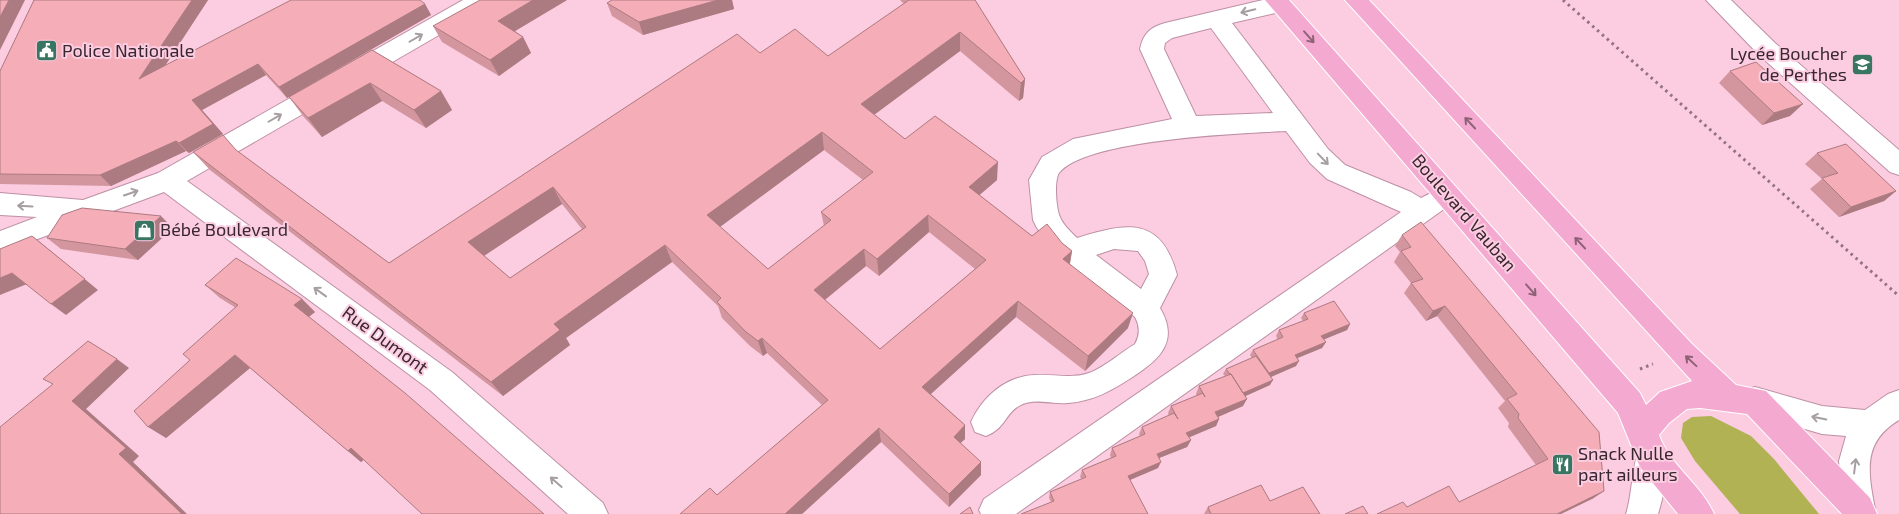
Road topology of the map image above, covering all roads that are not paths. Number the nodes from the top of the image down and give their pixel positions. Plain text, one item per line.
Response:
1 (481, 0) edge
2 (1356, 0) edge
3 (1717, 0) edge
4 (1278, 2) edge
5 (1216, 19) junction
6 (1293, 121) junction
7 (1188, 126) junction
8 (1899, 165) edge
9 (167, 180) junction
10 (1447, 194) junction
11 (0, 204) edge
12 (86, 209) junction
13 (1422, 212) junction
14 (0, 242) edge
15 (1070, 251) junction
16 (1145, 308) junction
17 (1740, 398) junction
18 (1899, 404) edge
19 (986, 422) dead end
20 (1868, 424) junction
21 (1647, 445) junction
22 (995, 510) dead end
23 (1860, 511) edge
24 (592, 514) edge
25 (1642, 514) edge
26 (1698, 514) edge

9 -> 1 street
17 -> 2 main road
3 - 8 street
4 -> 5 street
4 -> 10 main road, Boulevard Vauban
5 - 6 street
5 - 7 street
6 - 7 street
6 -> 13 street
7 - 15 street
12 -> 9 street
24 -> 9 street, Rue Dumont
10 - 13 street
10 -> 21 main road, Boulevard Vauban
12 -> 11 street
12 - 14 street
13 - 22 street
15 - 16 street
15 - 16 street
16 - 19 street
20 -> 17 street
17 - 21 main road
17 - 23 main road
18 - 20 street
23 -> 20 street
21 - 25 street
21 - 26 main road, Boulevard Vauban

